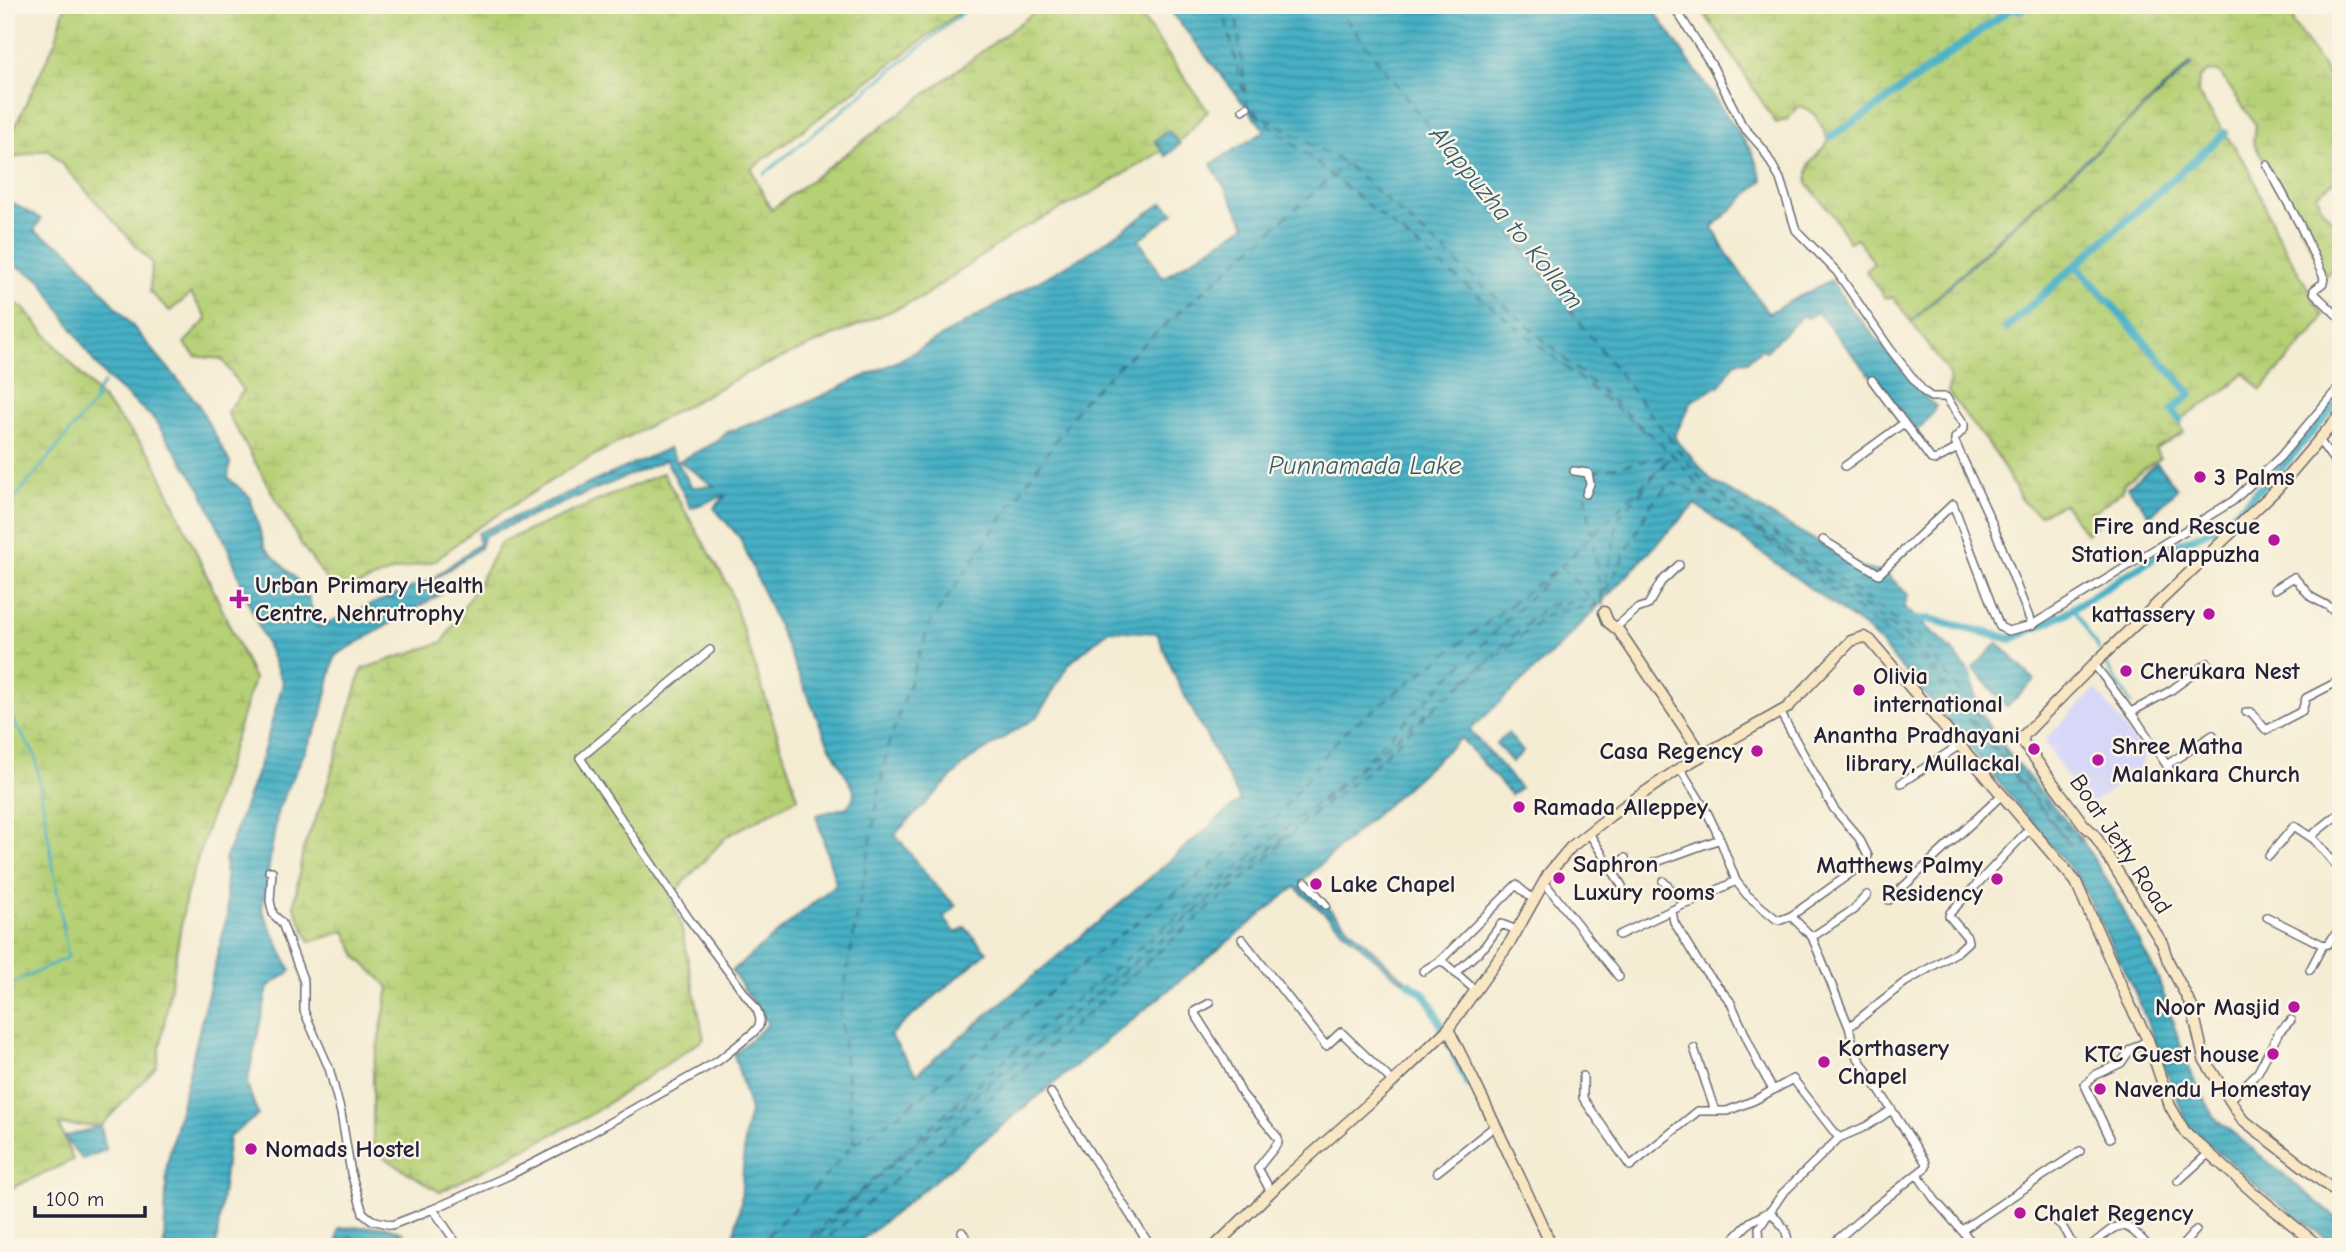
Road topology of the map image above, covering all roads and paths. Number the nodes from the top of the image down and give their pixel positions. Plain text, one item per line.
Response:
1 (1673, 5) edge
2 (2267, 165) dead end
3 (2341, 319) edge
4 (1872, 380) dead end
5 (2341, 385) edge
6 (2341, 414) edge
7 (1904, 423) junction
8 (2319, 440) junction
9 (1958, 448) junction
10 (1845, 466) dead end
11 (2341, 470) edge
12 (1574, 471) dead end
13 (1586, 494) dead end
14 (1823, 540) dead end
15 (1679, 565) dead end
16 (2274, 589) dead end
17 (1604, 612) dead end
18 (2341, 618) edge
19 (2032, 625) junction
20 (1615, 628) junction
21 (710, 650) dead end
22 (2208, 663) dead end
23 (2094, 664) junction
24 (2341, 680) edge
25 (1780, 712) junction
26 (2131, 712) junction
27 (2246, 712) dead end
28 (2213, 735) dead end
29 (1960, 745) junction
30 (1702, 754) junction
31 (2168, 764) junction
32 (1680, 768) junction
33 (2174, 776) dead end
34 (1901, 783) dead end
35 (2003, 794) junction
36 (2341, 813) edge
37 (2031, 827) junction
38 (1589, 833) junction
39 (2312, 838) junction
40 (1720, 839) junction
41 (2269, 856) dead end
42 (1625, 858) dead end
43 (1651, 864) dead end
44 (1611, 868) junction
45 (270, 871) dead end
46 (2341, 871) edge
47 (1663, 881) dead end
48 (1736, 881) junction
49 (1306, 882) dead end
50 (1544, 882) junction
51 (1622, 886) dead end
52 (1867, 895) dead end
53 (1534, 900) junction
54 (1889, 900) dead end
55 (1685, 904) junction
56 (1326, 905) dead end
57 (1672, 911) junction
58 (1791, 916) junction
59 (2267, 917) dead end
60 (2341, 927) edge
61 (1517, 930) junction
62 (1619, 935) dead end
63 (1812, 937) junction
64 (1242, 939) dead end
65 (2323, 945) junction
66 (1441, 960) junction
67 (2310, 970) dead end
68 (1423, 971) dead end
69 (1455, 973) junction
70 (1619, 977) dead end
71 (1475, 990) junction
72 (1210, 1003) dead end
73 (2291, 1020) dead end
74 (1849, 1027) junction
75 (1445, 1031) junction
76 (2148, 1040) junction
77 (1694, 1048) dead end
78 (1583, 1076) dead end
79 (1393, 1082) junction
80 (1773, 1090) junction
81 (1051, 1093) dead end
82 (2229, 1101) junction
83 (1715, 1111) junction
84 (1890, 1111) junction
85 (1495, 1126) junction
86 (1839, 1138) junction
87 (2110, 1138) dead end
88 (2080, 1151) dead end
89 (2208, 1154) junction
90 (1437, 1172) dead end
91 (1917, 1174) junction
92 (2178, 1181) dead end
93 (1271, 1192) junction
94 (2339, 1192) edge
95 (433, 1209) junction
96 (1770, 1211) junction
97 (2055, 1220) dead end
98 (1962, 1230) junction
99 (2196, 1230) dead end
100 (962, 1232) dead end
101 (1975, 1246) edge
102 (2318, 1246) edge
103 (459, 1247) edge
104 (973, 1247) edge
105 (1151, 1247) edge
106 (1214, 1247) edge
107 (1552, 1247) edge
108 (1726, 1247) edge
109 (1760, 1247) edge
110 (1790, 1247) edge
111 (1829, 1247) edge
112 (2074, 1247) edge
113 (2089, 1247) edge
114 (2149, 1247) edge
115 (2181, 1247) edge

1 - 9 street
2 - 3 street
4 - 7 street
5 - 19 street
6 - 8 main road
7 - 9 street
7 - 10 street
8 - 11 street
8 - 23 main road
9 - 19 street
12 - 13 street
14 - 19 street
15 - 20 street
16 - 18 street
17 - 20 main road
20 - 30 main road
21 - 95 street
22 - 26 street
23 - 26 street
23 - 82 main road, Boat Jetty Road
24 - 27 street
25 - 29 main road
25 - 30 main road
25 - 58 street
26 - 31 street
28 - 31 street
29 - 34 street
29 - 35 main road
30 - 32 main road
31 - 33 street
32 - 38 main road
32 - 40 street
35 - 37 main road
35 - 54 street
36 - 39 street
37 - 74 street
37 - 76 main road
38 - 44 street
38 - 50 main road
39 - 41 street
39 - 46 street
40 - 43 street
40 - 48 street
42 - 44 street
44 - 51 street
45 - 95 street
47 - 55 street
48 - 55 street
48 - 58 street
49 - 56 street
50 - 53 main road
50 - 70 street
52 - 63 street
53 - 61 main road
53 - 66 street
55 - 57 street
57 - 62 street
57 - 80 street
58 - 63 street
59 - 65 street
60 - 65 street
61 - 69 street
61 - 71 main road
63 - 74 street
64 - 79 street
65 - 67 street
66 - 68 street
66 - 69 street
69 - 71 street
71 - 75 main road
72 - 93 street
73 - 82 street
74 - 84 street
75 - 79 main road
75 - 85 main road
76 - 87 street
76 - 89 main road
77 - 83 street
78 - 83 street
79 - 93 main road
80 - 83 street
80 - 86 street
81 - 105 street
82 - 94 main road, Boat Jetty Road
84 - 86 street
84 - 91 street
85 - 90 street
85 - 107 main road
86 - 96 street
88 - 98 street
89 - 92 street
89 - 102 main road
91 - 98 street
91 - 111 street
93 - 106 main road
95 - 103 street
96 - 108 street
96 - 109 street
96 - 110 street
97 - 112 street
98 - 101 street
99 - 115 street
100 - 104 street
113 - 114 street

